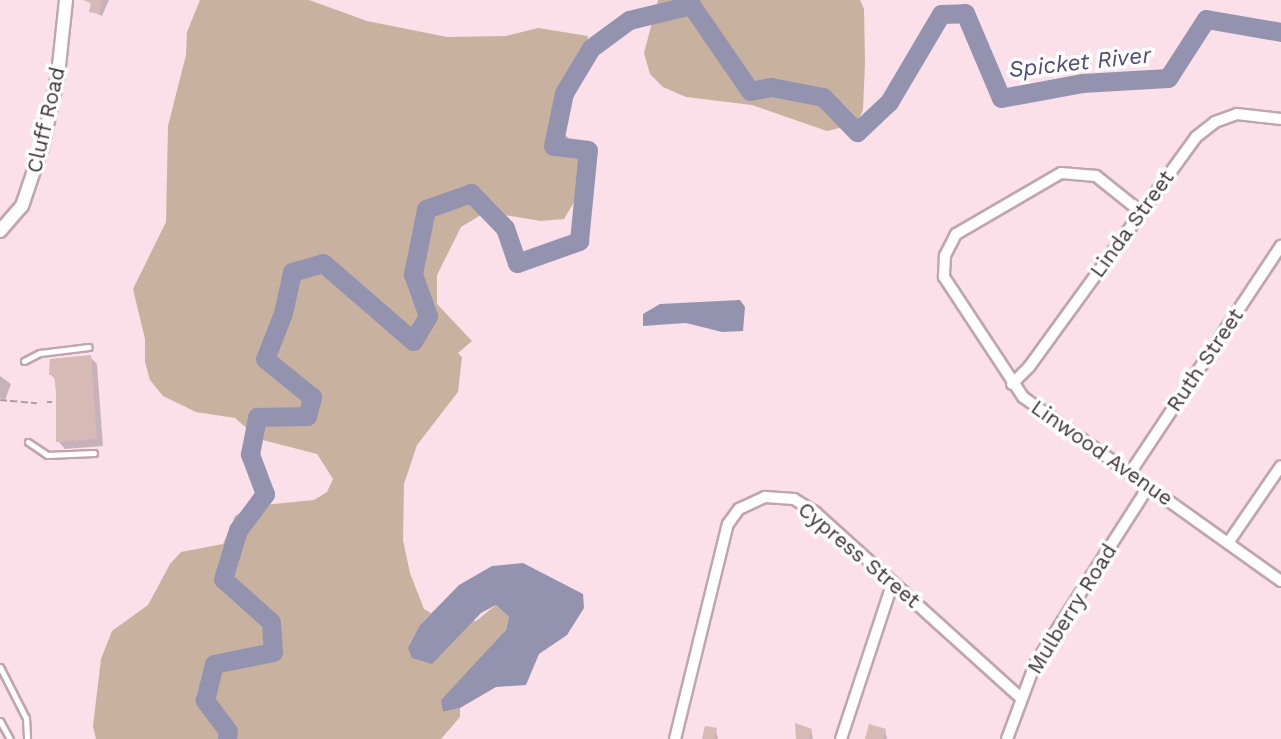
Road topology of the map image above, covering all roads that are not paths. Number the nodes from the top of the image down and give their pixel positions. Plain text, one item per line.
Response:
1 (66, 0) edge
2 (1281, 118) edge
3 (1141, 212) junction
4 (0, 231) edge
5 (1281, 246) edge
6 (89, 347) dead end
7 (24, 361) dead end
8 (1012, 384) junction
9 (28, 442) dead end
10 (94, 453) dead end
11 (1281, 466) edge
12 (1129, 473) junction
13 (1149, 486) junction
14 (1228, 543) junction
15 (1281, 581) edge
16 (893, 582) junction
17 (0, 667) edge
18 (1021, 698) junction
19 (0, 721) edge
20 (10, 739) edge
21 (27, 739) edge
22 (675, 739) edge
23 (841, 739) edge
24 (1007, 739) edge

1 - 4 street, Cluff Road
2 - 3 street, Linda Street
3 - 8 street, Linda Street
3 - 8 street, Linwood Avenue
5 - 12 street, Ruth Street
6 - 7 lane
8 - 12 street, Linwood Avenue
9 - 10 lane
11 - 14 street
12 - 13 street, Linwood Avenue
13 - 14 street, Linwood Avenue
13 - 18 street, Mulberry Road
14 - 15 street, Linwood Avenue
16 - 18 street, Cypress Street
16 - 22 street, Cypress Street
16 - 23 street
17 - 21 lane
18 - 24 street, Mulberry Road
19 - 20 lane

